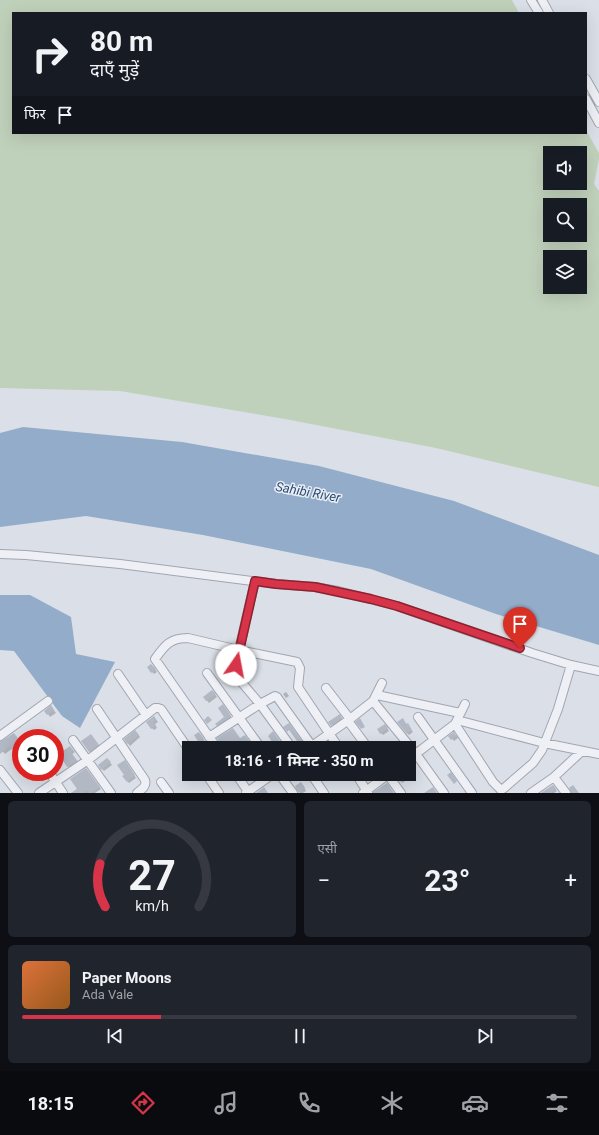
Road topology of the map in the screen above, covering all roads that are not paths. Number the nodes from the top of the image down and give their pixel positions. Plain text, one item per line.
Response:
1 (532, 0) edge
2 (542, 0) edge
3 (538, 12) edge
4 (548, 12) edge
5 (587, 81) edge
6 (587, 101) edge
7 (599, 102) edge
8 (599, 123) edge
9 (0, 554) edge
10 (255, 581) junction
11 (239, 650) junction
12 (571, 665) junction
13 (599, 671) edge
14 (207, 673) dead end
15 (118, 674) dead end
16 (382, 683) dead end
17 (326, 688) dead end
18 (375, 698) junction
19 (48, 701) dead end
20 (260, 704) junction
21 (465, 704) dead end
22 (97, 709) dead end
23 (146, 715) junction
24 (418, 717) dead end
25 (239, 718) junction
26 (458, 719) junction
27 (349, 720) junction
28 (330, 734) junction
29 (0, 736) edge
30 (209, 737) junction
31 (117, 738) junction
32 (73, 740) dead end
33 (434, 740) junction
34 (183, 741) edge
35 (212, 741) edge
36 (256, 741) edge
37 (287, 741) edge
38 (307, 741) edge
39 (320, 741) edge
40 (334, 741) edge
41 (363, 741) edge
42 (402, 741) edge
43 (544, 743) junction
44 (582, 751) junction
45 (416, 754) edge
46 (599, 754) edge
47 (88, 760) junction
48 (416, 762) edge
49 (0, 770) edge
50 (554, 777) junction
51 (211, 781) edge
52 (240, 781) edge
53 (264, 781) edge
54 (284, 781) edge
55 (316, 781) edge
56 (360, 781) edge
57 (379, 781) edge
58 (392, 781) edge
59 (55, 782) junction
60 (161, 782) dead end
61 (366, 792) edge
62 (18, 793) edge
63 (39, 793) edge
64 (64, 793) edge
65 (111, 793) edge
66 (137, 793) edge
67 (169, 793) edge
68 (219, 793) edge
69 (248, 793) edge
70 (293, 793) edge
71 (324, 793) edge
72 (400, 793) edge
73 (444, 793) edge
74 (472, 793) edge
75 (531, 793) edge
76 (566, 793) edge

1 - 3 street
2 - 4 street
5 - 7 street
6 - 8 street
9 - 10 street
10 - 11 street
10 - 12 street
11 - 20 street
11 - 28 street
11 - 30 street
12 - 13 street
12 - 43 street
14 - 25 street
15 - 23 street
16 - 18 street
17 - 27 street
18 - 26 street
18 - 27 street
18 - 42 street
19 - 29 street
20 - 25 street
20 - 37 street
20 - 38 street
21 - 26 street
22 - 31 street
23 - 31 street
23 - 34 street
24 - 33 street
25 - 30 street
25 - 36 street
26 - 33 street
26 - 43 street
26 - 43 street
27 - 28 street
27 - 41 street
28 - 39 street
28 - 40 street
30 - 35 street
31 - 47 street
31 - 66 street
32 - 47 street
33 - 45 street
33 - 74 street
43 - 44 street
44 - 46 street
44 - 50 street
47 - 59 street
47 - 65 street
48 - 73 street
49 - 62 street
50 - 75 street
50 - 76 street
51 - 68 street
52 - 69 street
53 - 69 street
54 - 70 street
55 - 71 street
56 - 61 street
57 - 61 street
58 - 72 street
59 - 63 street
59 - 64 street
60 - 67 street

